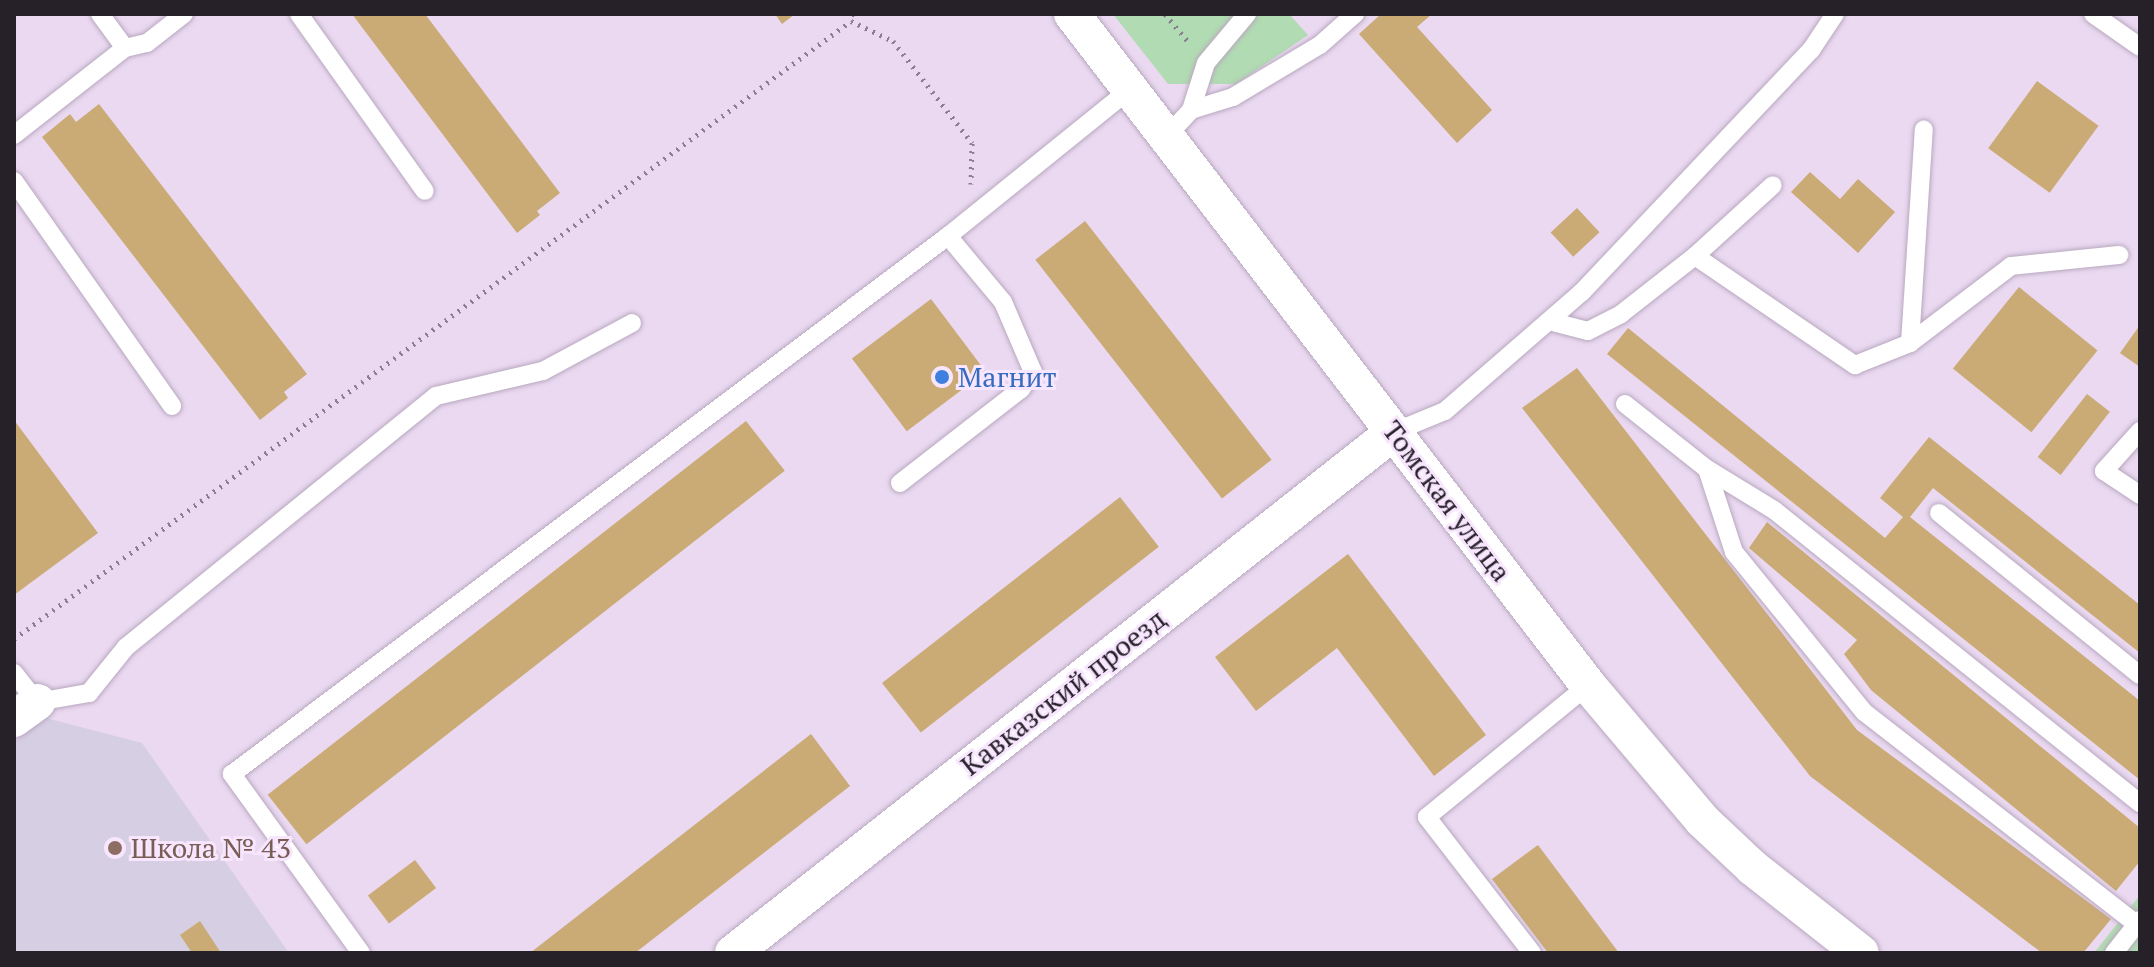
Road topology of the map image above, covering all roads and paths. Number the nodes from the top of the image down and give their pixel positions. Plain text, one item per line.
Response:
1 (100, 14) edge
2 (184, 14) edge
3 (299, 14) edge
4 (1072, 14) edge
5 (1247, 14) edge
6 (1355, 14) edge
7 (1835, 14) edge
8 (2093, 14) edge
9 (851, 18) edge
10 (2140, 47) edge
11 (125, 48) junction
12 (1130, 89) junction
13 (1191, 110) junction
14 (1924, 129) dead end
15 (14, 135) edge
16 (1166, 137) junction
17 (14, 181) edge
18 (1773, 185) dead end
19 (425, 191) dead end
20 (970, 217) junction
21 (948, 236) junction
22 (2119, 255) dead end
23 (1695, 256) junction
24 (1549, 321) junction
25 (632, 323) dead end
26 (1910, 343) junction
27 (1625, 404) dead end
28 (172, 406) dead end
29 (2140, 431) edge
30 (1394, 432) junction
31 (1707, 469) junction
32 (900, 483) dead end
33 (2140, 495) edge
34 (1939, 513) dead end
35 (14, 639) edge
36 (14, 673) edge
37 (2140, 675) edge
38 (1588, 685) junction
39 (25, 710) edge
40 (2140, 803) edge
41 (2138, 922) edge
42 (361, 953) edge
43 (733, 953) edge
44 (1532, 953) edge
45 (1861, 953) edge
46 (2114, 953) edge

1 - 11 lane
2 - 11 lane
3 - 19 lane
4 - 12 street, Томская улица
5 - 13 lane
6 - 13 lane
7 - 24 lane
8 - 10 lane
9 - 20 path
9 - 35 path
11 - 15 lane
12 - 16 street, Томская улица
12 - 20 lane
13 - 16 lane
14 - 26 lane
16 - 30 street, Томская улица
17 - 28 lane
18 - 23 lane
20 - 21 lane
21 - 32 lane
21 - 42 lane
22 - 26 lane
23 - 24 lane
23 - 26 lane
24 - 30 lane
25 - 39 lane
27 - 31 lane
29 - 33 lane
30 - 38 street, Томская улица
30 - 43 street, Кавказский проезд
31 - 40 lane
31 - 41 lane
34 - 37 lane
36 - 39 lane
38 - 44 lane
38 - 45 street, Томская улица
41 - 46 lane

